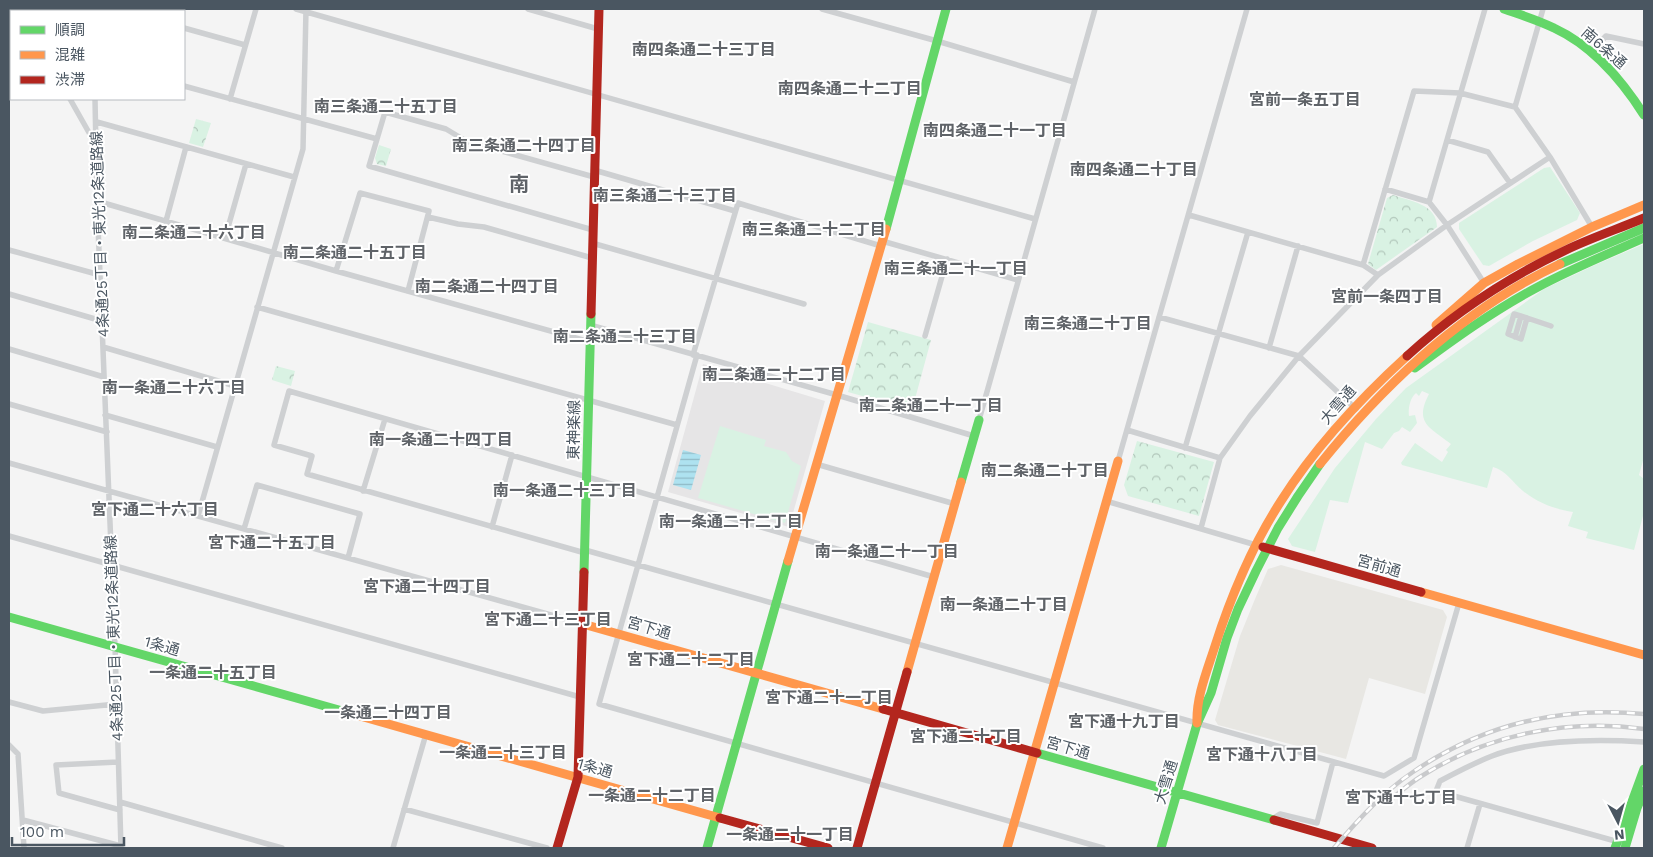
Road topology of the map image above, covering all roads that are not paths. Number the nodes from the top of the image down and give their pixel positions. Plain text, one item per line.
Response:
1 (256, 9) edge
2 (296, 9) edge
3 (528, 9) edge
4 (598, 9) edge
5 (822, 9) edge
6 (946, 9) edge
7 (1095, 9) edge
8 (1247, 9) edge
9 (1485, 9) edge
10 (1504, 9) edge
11 (1543, 9) edge
12 (306, 10) edge
13 (1539, 22) junction
14 (185, 28) edge
15 (598, 29) junction
16 (937, 40) junction
17 (1644, 44) edge
18 (245, 45) junction
19 (1592, 52) junction
20 (1074, 82) junction
21 (185, 86) edge
22 (1460, 93) junction
23 (596, 94) junction
24 (230, 99) junction
25 (71, 100) edge
26 (95, 100) edge
27 (1515, 107) junction
28 (1644, 115) edge
29 (304, 119) junction
30 (96, 122) junction
31 (377, 139) junction
32 (1447, 140) junction
33 (97, 148) junction
34 (186, 148) junction
35 (1550, 157) junction
36 (246, 164) junction
37 (594, 173) junction
38 (294, 177) junction
39 (898, 180) junction
40 (1510, 183) junction
41 (1385, 189) junction
42 (97, 201) junction
43 (1429, 202) junction
44 (1644, 205) edge
45 (1634, 210) junction
46 (735, 211) junction
47 (1644, 213) edge
48 (1189, 215) junction
49 (428, 217) junction
50 (1036, 219) junction
51 (166, 221) junction
52 (1447, 225) junction
53 (1592, 227) junction
54 (1642, 227) edge
55 (593, 230) junction
56 (1248, 232) junction
57 (225, 238) junction
58 (881, 243) junction
59 (592, 244) junction
60 (1298, 246) junction
61 (9, 250) edge
62 (273, 252) junction
63 (592, 258) junction
64 (947, 259) junction
65 (1363, 265) junction
66 (336, 271) junction
67 (100, 275) junction
68 (1378, 275) junction
69 (716, 279) junction
70 (1018, 280) junction
71 (1484, 283) junction
72 (408, 291) junction
73 (9, 294) edge
74 (804, 304) dead end
75 (257, 308) junction
76 (1160, 316) junction
77 (1524, 317) junction
78 (102, 321) junction
79 (590, 325) junction
80 (1510, 326) junction
81 (1551, 326) dead end
82 (1524, 331) junction
83 (1218, 333) junction
84 (925, 336) dead end
85 (1515, 337) junction
86 (590, 342) junction
87 (103, 347) junction
88 (1269, 348) junction
89 (9, 349) edge
90 (695, 355) junction
91 (1299, 356) junction
92 (104, 377) junction
93 (1380, 380) junction
94 (235, 386) junction
95 (837, 395) junction
96 (589, 402) junction
97 (9, 404) edge
98 (1354, 407) junction
99 (1364, 411) junction
100 (106, 415) junction
101 (386, 419) junction
102 (979, 420) joint
103 (677, 426) junction
104 (1127, 430) junction
105 (107, 432) junction
106 (974, 436) junction
107 (217, 447) junction
108 (1185, 448) junction
109 (512, 454) junction
110 (1220, 458) junction
111 (1118, 460) joint
112 (9, 463) edge
113 (816, 464) junction
114 (587, 476) junction
115 (109, 491) junction
116 (363, 491) junction
117 (657, 498) junction
118 (1106, 501) junction
119 (955, 504) junction
120 (198, 516) junction
121 (492, 527) junction
122 (1201, 528) junction
123 (244, 529) junction
124 (9, 536) edge
125 (795, 537) junction
126 (1256, 545) junction
127 (1267, 548) junction
128 (585, 551) junction
129 (348, 558) junction
130 (639, 564) junction
131 (112, 566) junction
132 (934, 577) junction
133 (1459, 603) junction
134 (776, 604) junction
135 (9, 617) edge
136 (583, 624) junction
137 (618, 634) junction
138 (915, 643) junction
139 (115, 646) junction
140 (1644, 655) edge
141 (757, 673) junction
142 (1055, 683) junction
143 (580, 697) junction
144 (9, 702) edge
145 (117, 704) junction
146 (896, 712) junction
147 (1197, 724) junction
148 (426, 734) junction
149 (1644, 742) edge
150 (737, 743) junction
151 (9, 745) edge
152 (1034, 752) junction
153 (118, 762) junction
154 (1333, 762) junction
155 (1644, 769) edge
156 (578, 777) junction
157 (876, 783) junction
158 (1644, 791) edge
159 (1177, 794) junction
160 (120, 802) junction
161 (1480, 804) junction
162 (404, 809) junction
163 (120, 810) junction
164 (717, 817) junction
165 (23, 820) junction
166 (1271, 820) junction
167 (1014, 822) junction
168 (1621, 846) edge
169 (121, 847) edge
170 (24, 848) edge
171 (282, 848) edge
172 (393, 848) edge
173 (547, 848) edge
174 (557, 848) edge
175 (707, 848) edge
176 (828, 848) edge
177 (857, 848) edge
178 (1007, 848) edge
179 (1103, 848) edge
180 (1161, 848) edge
181 (1372, 848) edge
182 (1467, 848) edge

1 - 18 street
2 - 12 street
3 - 15 street
4 - 15 street, 東神楽線
5 - 16 street
6 - 16 street
7 - 20 street
8 - 48 street
9 - 22 street
10 - 13 street, 南6条通
11 - 13 street
12 - 23 street
12 - 29 street
13 - 19 street, 南6条通
13 - 27 street
14 - 18 street
15 - 23 street, 東神楽線
16 - 20 street
16 - 39 street
17 - 19 street
18 - 24 street
19 - 28 street, 南6条通
20 - 50 street
21 - 24 street
22 - 27 street
22 - 32 street
22 - 41 street
23 - 37 street, 東神楽線
23 - 39 street
24 - 29 street
25 - 33 street
26 - 30 street, 4条通25丁目・東光12条道路線
27 - 35 street
29 - 31 street
29 - 38 street
30 - 33 street, 4条通25丁目・東光12条道路線
30 - 34 street
31 - 37 street
31 - 55 street
32 - 40 street
32 - 43 street
33 - 42 street, 4条通25丁目・東光12条道路線
34 - 36 street
34 - 51 street
35 - 40 street
35 - 53 street
36 - 38 street
36 - 57 street
37 - 46 street
37 - 55 street, 東神楽線
38 - 62 street
39 - 50 street
39 - 58 street
40 - 52 street
41 - 43 street
41 - 65 street
42 - 51 street
42 - 67 street, 4条通25丁目・東光12条道路線
43 - 52 street
44 - 45 street
45 - 47 street
45 - 53 street
46 - 58 street
46 - 69 street
48 - 56 street
48 - 76 street
49 - 63 street
49 - 66 street
49 - 72 street
50 - 70 street
51 - 57 street
52 - 68 street
52 - 71 street
53 - 71 street
54 - 93 street, 大雪通
54 - 99 street, 大雪通
55 - 59 street, 東神楽線
56 - 60 street
56 - 83 street
57 - 62 street
58 - 64 street
58 - 95 street
59 - 63 street, 東神楽線
59 - 69 street
60 - 65 street
60 - 88 street
61 - 67 street
62 - 66 street
62 - 75 street
63 - 79 street, 東神楽線
64 - 70 street
64 - 84 street
65 - 68 street
66 - 72 street
67 - 78 street, 4条通25丁目・東光12条道路線
68 - 91 street
69 - 74 street
69 - 90 street
70 - 102 street
71 - 93 street
72 - 86 street
73 - 78 street
75 - 94 street
75 - 96 street
76 - 83 street
76 - 104 street
77 - 80 street
77 - 81 street
77 - 82 street
77 - 85 street
78 - 87 street, 4条通25丁目・東光12条道路線
79 - 86 street, 東神楽線
79 - 90 street
80 - 82 street
80 - 85 street
82 - 85 street
83 - 88 street
83 - 108 street
86 - 96 street, 東神楽線
87 - 92 street, 4条通25丁目・東光12条道路線
87 - 94 street
88 - 91 street
89 - 92 street
90 - 95 street
90 - 103 street
91 - 98 street
91 - 110 street
92 - 100 street, 4条通25丁目・東光12条道路線
93 - 98 street, 大雪通
94 - 107 street
95 - 106 street
95 - 113 street
96 - 103 street
96 - 114 street, 東神楽線
97 - 105 street
98 - 99 street
98 - 126 street, 大雪通
99 - 127 street, 大雪通
100 - 105 street, 4条通25丁目・東光12条道路線
100 - 107 street
101 - 109 street
101 - 116 street
101 - 116 street
102 - 106 street
103 - 117 street
104 - 108 street
104 - 111 street
105 - 115 street, 4条通25丁目・東光12条道路線
106 - 119 street
107 - 120 street
108 - 110 street
109 - 114 street
109 - 121 street
110 - 122 street
111 - 118 street
112 - 115 street
113 - 119 street
113 - 125 street
114 - 117 street
114 - 128 street, 東神楽線
115 - 120 street
115 - 131 street, 4条通25丁目・東光12条道路線
116 - 121 street
117 - 125 street
117 - 130 street
118 - 122 street, 宮前通
118 - 142 street
119 - 132 street
120 - 123 street
121 - 128 street
122 - 126 street, 宮前通
123 - 129 street
123 - 129 street
124 - 131 street
125 - 132 street
125 - 134 street
126 - 127 street, 宮前通
126 - 147 street, 大雪通
127 - 133 street, 宮前通
127 - 147 street, 大雪通
128 - 130 street
128 - 136 street, 東神楽線
129 - 136 street
130 - 134 street
130 - 137 street
131 - 139 street, 4条通25丁目・東光12条道路線
131 - 143 street
132 - 138 street
133 - 140 street, 宮前通
133 - 154 street
134 - 138 street
134 - 141 street
135 - 139 street, 1条通
136 - 137 street, 宮下通
136 - 143 street, 東神楽線
137 - 141 street, 宮下通
137 - 150 street
138 - 142 street
138 - 146 street
139 - 145 street, 4条通25丁目・東光12条道路線
139 - 148 street, 1条通
141 - 146 street, 宮下通
141 - 150 street
142 - 147 street
142 - 152 street
143 - 156 street, 東神楽線
144 - 145 street
145 - 153 street, 4条通25丁目・東光12条道路線
146 - 152 street, 宮下通
146 - 157 street
147 - 154 street
147 - 159 street, 大雪通
148 - 156 street, 1条通
148 - 162 street
149 - 161 street
150 - 157 street
150 - 164 street
151 - 165 street
152 - 159 street, 宮下通
152 - 167 street
153 - 160 street, 4条通25丁目・東光12条道路線
153 - 163 street
154 - 166 street
155 - 168 street
156 - 164 street, 1条通
156 - 174 street, 東神楽線
157 - 167 street
157 - 177 street
158 - 168 street
159 - 166 street, 宮下通
159 - 180 street, 大雪通
160 - 163 street, 4条通25丁目・東光12条道路線
160 - 171 street
161 - 168 street
161 - 182 street
162 - 172 street
162 - 173 street
163 - 169 street, 4条通25丁目・東光12条道路線
164 - 175 street
164 - 176 street, 1条通
165 - 169 street
165 - 170 street
166 - 181 street, 宮下通
167 - 178 street
167 - 179 street

